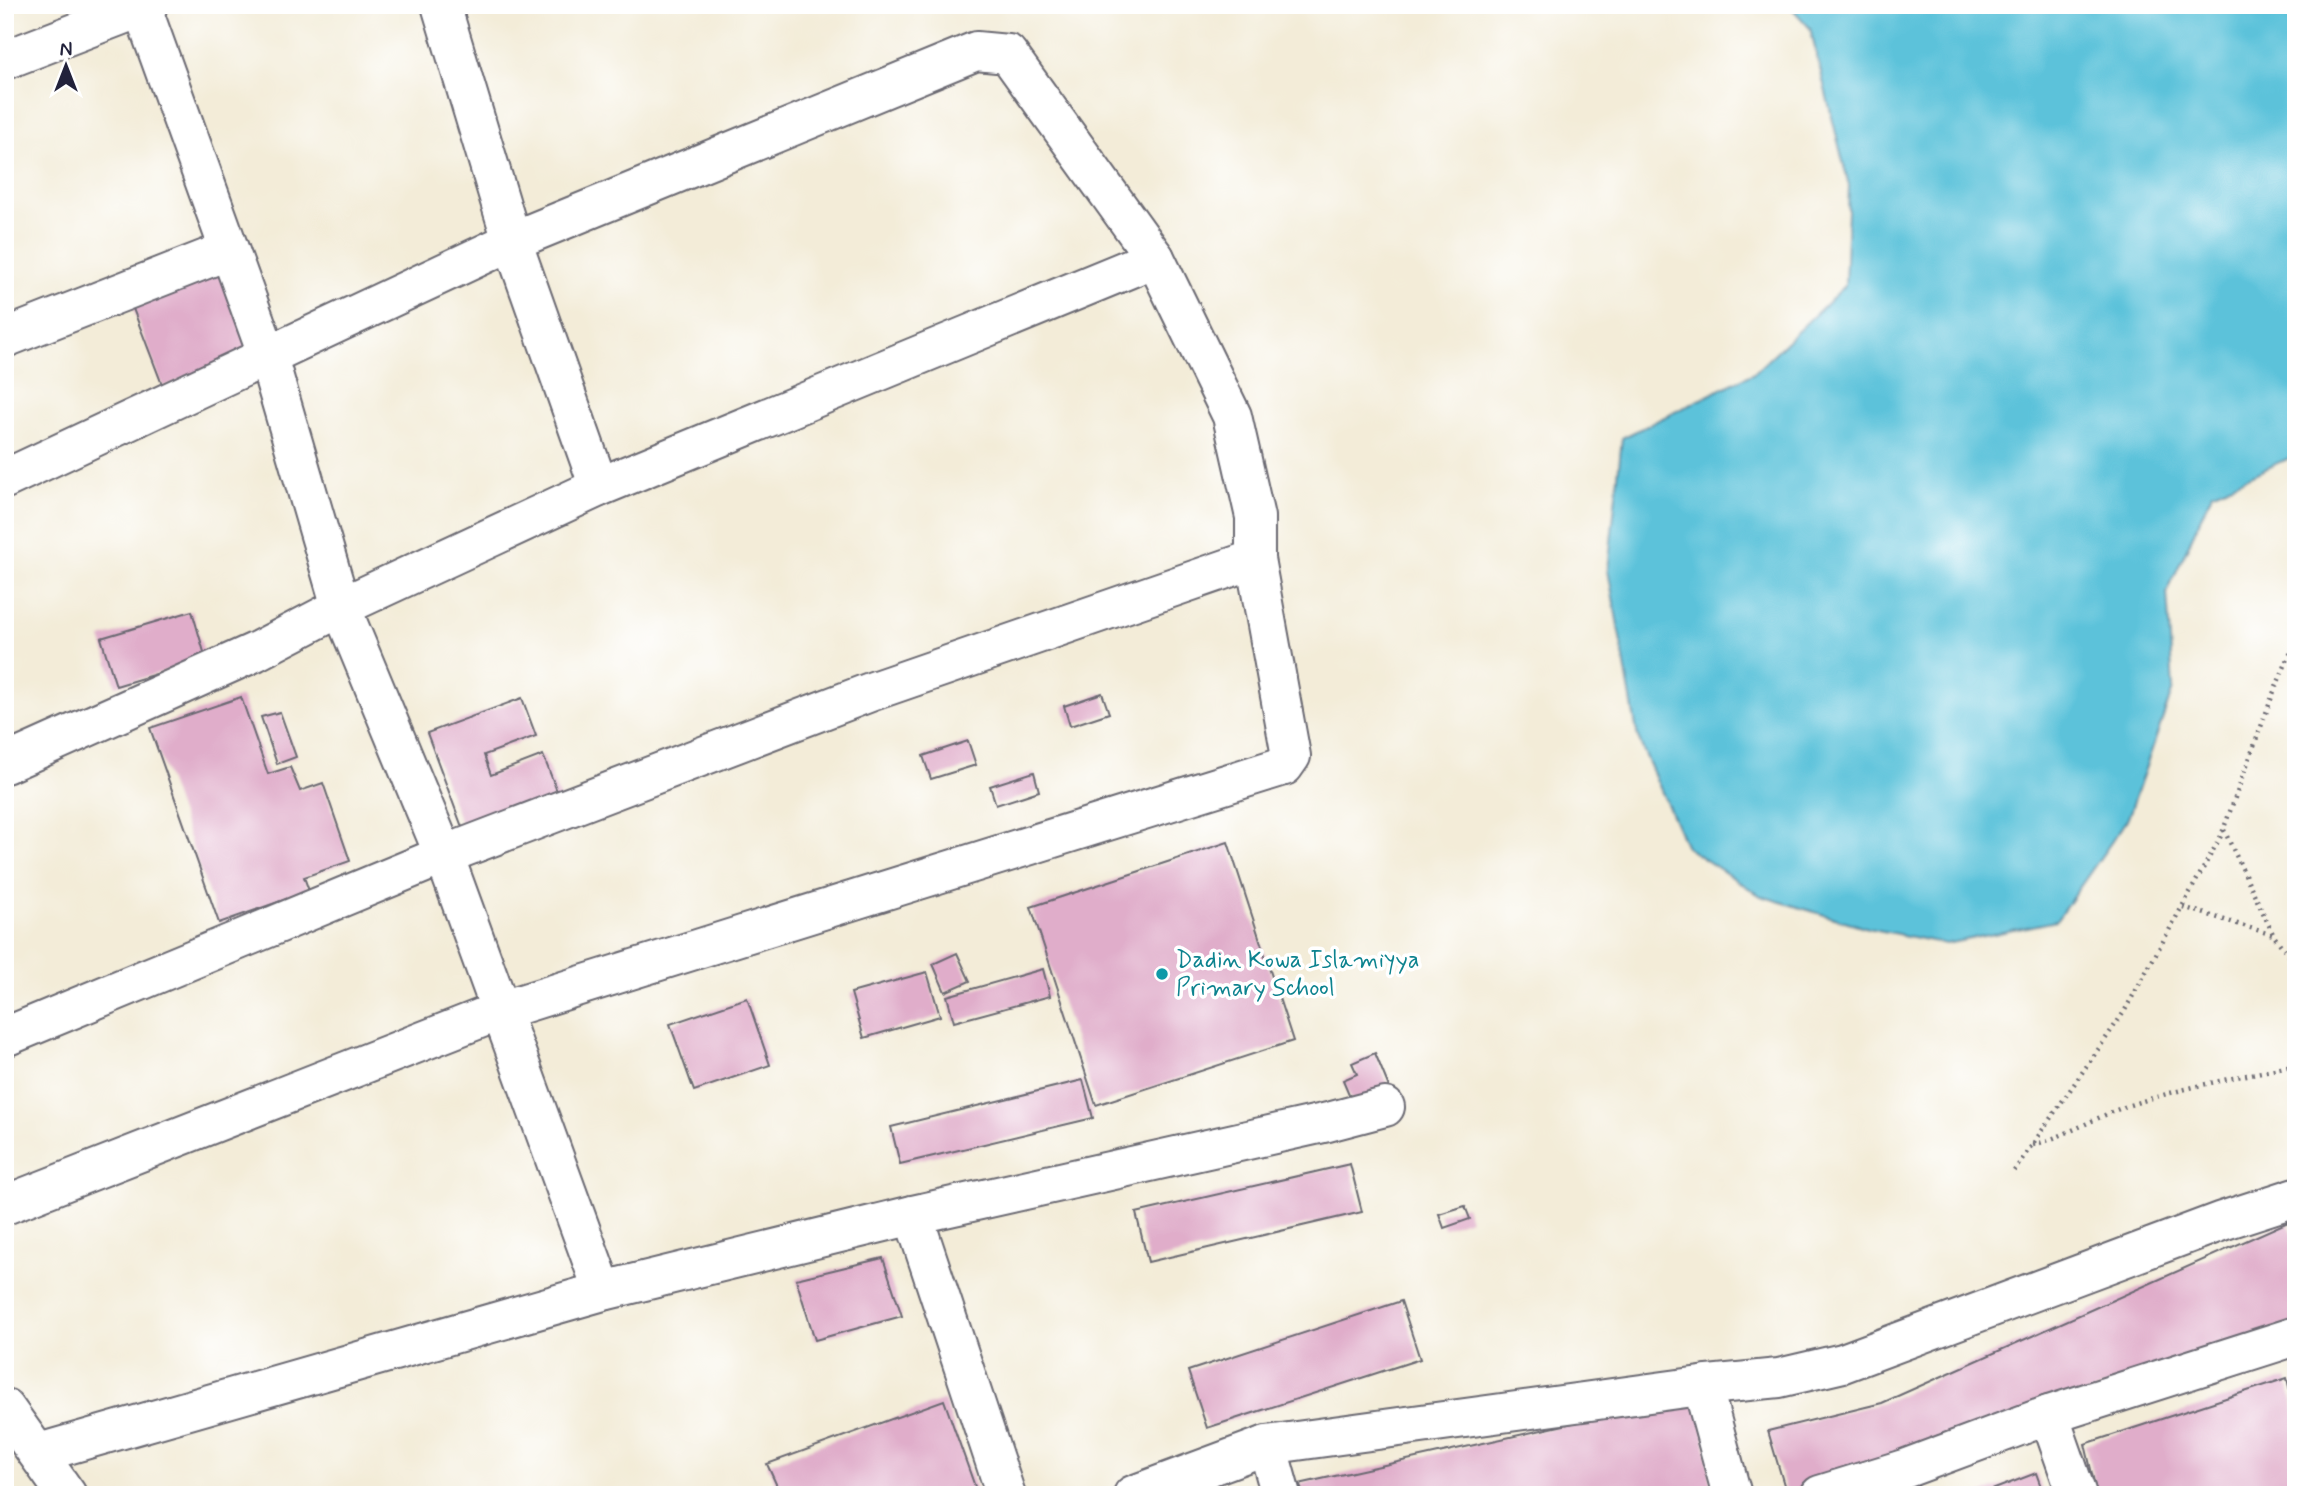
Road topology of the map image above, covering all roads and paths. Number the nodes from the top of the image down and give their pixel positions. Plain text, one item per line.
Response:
1 (441, 5) edge
2 (144, 6) edge
3 (5, 61) edge
4 (512, 241) junction
5 (229, 250) junction
6 (1155, 258) junction
7 (5, 338) edge
8 (268, 357) junction
9 (5, 479) edge
10 (599, 487) junction
11 (1255, 559) junction
12 (341, 607) junction
13 (2296, 640) edge
14 (5, 764) edge
15 (2224, 830) junction
16 (444, 855) junction
17 (2183, 906) junction
18 (2274, 936) junction
19 (2296, 965) edge
20 (502, 1010) junction
21 (5, 1037) edge
22 (2296, 1065) edge
23 (1385, 1107) dead end
24 (2032, 1145) junction
25 (2014, 1171) dead end
26 (2296, 1197) edge
27 (5, 1205) edge
28 (913, 1215) junction
29 (603, 1292) junction
30 (2294, 1344) edge
31 (1709, 1385) junction
32 (5, 1408) edge
33 (2049, 1415) junction
34 (1267, 1446) junction
35 (39, 1453) junction
36 (1908, 1482) edge
37 (67, 1495) edge
38 (1006, 1495) edge
39 (1133, 1495) edge
40 (1281, 1495) edge
41 (1732, 1495) edge
42 (1820, 1495) edge
43 (2077, 1495) edge

1 - 4 main road
2 - 3 main road
2 - 5 main road
4 - 6 main road
4 - 8 main road
4 - 10 main road
5 - 7 main road
5 - 8 main road
6 - 10 main road
6 - 11 main road
8 - 9 main road
8 - 12 main road
10 - 12 main road
11 - 16 main road
11 - 20 main road
12 - 14 main road
12 - 16 main road
13 - 15 path
15 - 17 path
15 - 18 path
16 - 20 main road
16 - 21 main road
17 - 18 path
17 - 24 path
18 - 19 path
20 - 27 main road
20 - 29 main road
22 - 24 path
23 - 28 main road
24 - 25 path
26 - 31 main road
28 - 29 main road
28 - 38 main road
29 - 35 main road
30 - 33 main road
31 - 34 main road
31 - 41 main road
32 - 35 main road
33 - 36 main road
33 - 43 main road
34 - 39 main road
34 - 40 main road
35 - 37 main road
36 - 42 main road

